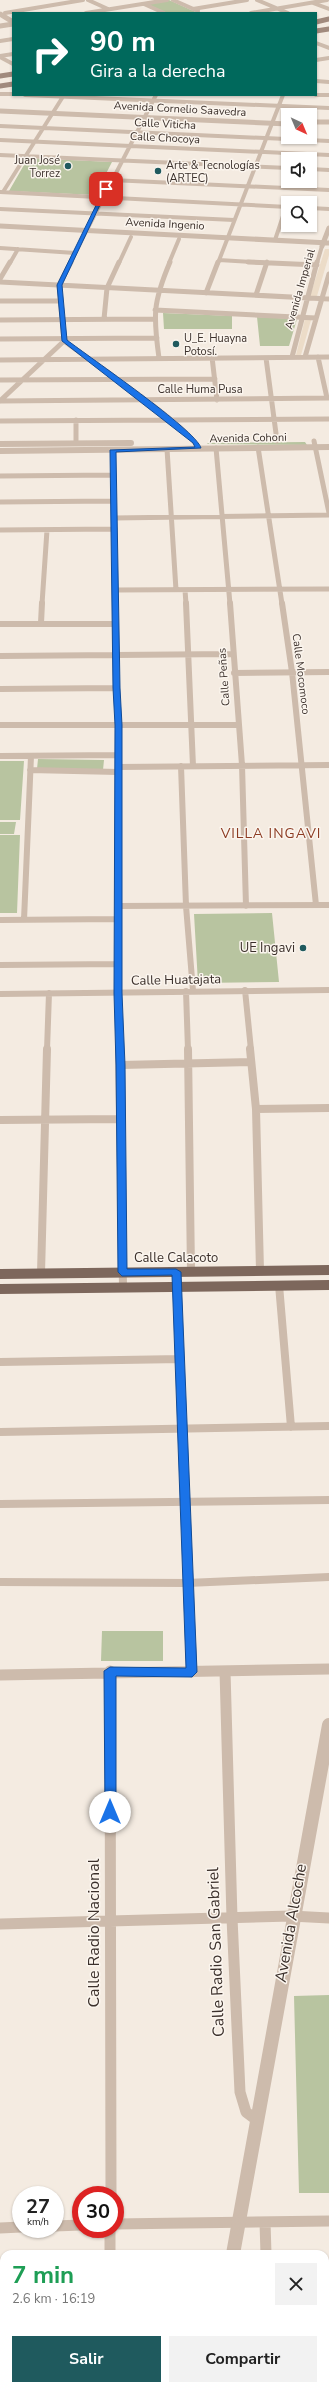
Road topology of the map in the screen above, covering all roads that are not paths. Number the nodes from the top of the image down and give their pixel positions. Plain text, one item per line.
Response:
1 (83, 0) edge
2 (88, 0) edge
3 (167, 0) edge
4 (172, 0) edge
5 (247, 0) edge
6 (257, 0) edge
7 (307, 0) edge
8 (328, 0) edge
9 (316, 1) edge
10 (40, 3) dead end
11 (144, 4) junction
12 (46, 6) junction
13 (329, 6) edge
14 (278, 8) junction
15 (193, 9) junction
16 (329, 9) edge
17 (108, 10) junction
18 (2, 12) edge
19 (93, 12) edge
20 (113, 12) edge
21 (162, 12) edge
22 (200, 12) edge
23 (256, 12) edge
24 (286, 12) edge
25 (12, 17) edge
26 (329, 19) edge
27 (317, 22) edge
28 (12, 23) edge
29 (12, 24) edge
30 (0, 27) edge
31 (329, 29) edge
32 (317, 31) edge
33 (12, 39) edge
34 (0, 42) edge
35 (317, 43) edge
36 (329, 44) edge
37 (322, 45) junction
38 (329, 48) edge
39 (12, 54) edge
40 (0, 57) edge
41 (329, 58) edge
42 (317, 60) edge
43 (12, 63) edge
44 (12, 74) edge
45 (0, 76) edge
46 (317, 81) edge
47 (329, 82) edge
48 (12, 84) edge
49 (0, 86) edge
50 (0, 94) edge
51 (12, 94) edge
52 (317, 95) edge
53 (329, 95) edge
54 (63, 96) edge
55 (156, 96) edge
56 (283, 96) edge
57 (106, 97) edge
58 (153, 101) junction
59 (279, 106) junction
60 (0, 108) edge
61 (329, 108) edge
62 (0, 111) edge
63 (53, 111) junction
64 (146, 116) junction
65 (281, 121) edge
66 (273, 122) junction
67 (317, 122) edge
68 (329, 122) edge
69 (281, 123) edge
70 (317, 125) edge
71 (0, 126) edge
72 (329, 126) edge
73 (43, 127) junction
74 (138, 132) junction
75 (266, 138) junction
76 (0, 140) edge
77 (36, 141) junction
78 (329, 141) edge
79 (129, 146) junction
80 (262, 152) junction
81 (0, 155) edge
82 (329, 155) edge
83 (27, 156) junction
84 (121, 160) junction
85 (255, 166) junction
86 (281, 168) edge
87 (317, 169) edge
88 (329, 170) edge
89 (112, 178) junction
90 (249, 184) junction
91 (329, 186) edge
92 (329, 190) edge
93 (2, 192) edge
94 (103, 197) junction
95 (241, 204) junction
96 (281, 207) edge
97 (317, 208) edge
98 (329, 208) edge
99 (0, 209) edge
100 (96, 213) junction
101 (234, 220) junction
102 (281, 224) edge
103 (0, 226) edge
104 (329, 228) edge
105 (0, 231) edge
106 (86, 233) junction
107 (131, 237) junction
108 (179, 239) junction
109 (226, 240) junction
110 (275, 240) junction
111 (325, 244) edge
112 (329, 246) edge
113 (0, 248) edge
114 (18, 249) junction
115 (75, 253) junction
116 (219, 260) junction
117 (267, 262) junction
118 (317, 265) junction
119 (329, 274) edge
120 (0, 281) edge
121 (59, 285) junction
122 (107, 288) junction
123 (158, 290) junction
124 (206, 293) junction
125 (256, 296) junction
126 (306, 298) junction
127 (322, 299) junction
128 (329, 299) edge
129 (0, 302) edge
130 (60, 302) junction
131 (155, 310) junction
132 (301, 318) junction
133 (316, 318) junction
134 (104, 319) junction
135 (154, 319) junction
136 (0, 320) edge
137 (62, 320) junction
138 (157, 338) junction
139 (0, 339) edge
140 (65, 340) junction
141 (292, 357) junction
142 (305, 357) junction
143 (318, 357) junction
144 (329, 357) edge
145 (159, 358) junction
146 (212, 358) junction
147 (266, 358) junction
148 (45, 359) junction
149 (90, 359) junction
150 (0, 360) edge
151 (323, 378) junction
152 (329, 378) edge
153 (215, 379) junction
154 (0, 380) edge
155 (21, 380) junction
156 (119, 380) junction
157 (328, 398) edge
158 (272, 399) junction
159 (143, 400) junction
160 (217, 400) junction
161 (0, 401) edge
162 (275, 419) junction
163 (329, 419) edge
164 (76, 420) junction
165 (171, 420) junction
166 (0, 421) edge
167 (277, 441) junction
168 (329, 441) edge
169 (0, 444) edge
170 (76, 444) junction
171 (315, 444) junction
172 (197, 445) junction
173 (121, 446) junction
174 (258, 447) junction
175 (329, 447) edge
176 (110, 448) junction
177 (216, 448) junction
178 (167, 449) junction
179 (0, 451) edge
180 (114, 475) junction
181 (0, 476) edge
182 (328, 500) edge
183 (113, 501) junction
184 (0, 502) edge
185 (329, 514) edge
186 (222, 516) junction
187 (270, 516) junction
188 (172, 517) junction
189 (114, 518) junction
190 (115, 529) junction
191 (0, 530) edge
192 (47, 530) junction
193 (279, 589) junction
194 (329, 589) edge
195 (116, 590) junction
196 (176, 590) junction
197 (185, 590) junction
198 (229, 590) junction
199 (0, 624) edge
200 (41, 624) junction
201 (116, 624) junction
202 (187, 654) junction
203 (232, 654) junction
204 (116, 655) junction
205 (0, 656) edge
206 (292, 672) junction
207 (329, 672) edge
208 (234, 673) junction
209 (116, 688) junction
210 (0, 689) edge
211 (194, 724) junction
212 (238, 724) junction
213 (0, 725) edge
214 (119, 725) junction
215 (118, 755) junction
216 (0, 756) edge
217 (31, 756) junction
218 (329, 764) edge
219 (242, 765) junction
220 (301, 765) junction
221 (181, 766) junction
222 (193, 766) junction
223 (118, 769) junction
224 (30, 770) junction
225 (316, 905) junction
226 (329, 905) edge
227 (118, 906) junction
228 (186, 906) junction
229 (246, 906) junction
230 (118, 919) junction
231 (0, 920) edge
232 (24, 920) junction
233 (119, 964) junction
234 (0, 965) edge
235 (245, 990) junction
236 (329, 990) edge
237 (190, 991) junction
238 (49, 993) junction
239 (118, 993) junction
240 (0, 994) edge
241 (251, 1062) junction
242 (189, 1063) junction
243 (121, 1065) junction
244 (329, 1108) edge
245 (256, 1110) junction
246 (45, 1118) junction
247 (121, 1118) junction
248 (0, 1120) edge
249 (329, 1270) edge
250 (260, 1271) junction
251 (122, 1272) junction
252 (176, 1272) junction
253 (191, 1272) junction
254 (41, 1273) junction
255 (0, 1274) edge
256 (279, 1285) junction
257 (329, 1285) edge
258 (123, 1287) junction
259 (177, 1287) junction
260 (0, 1289) edge
261 (181, 1359) junction
262 (0, 1362) edge
263 (329, 1426) edge
264 (291, 1427) junction
265 (184, 1430) junction
266 (0, 1432) edge
267 (329, 1500) edge
268 (187, 1503) junction
269 (0, 1504) edge
270 (329, 1577) edge
271 (0, 1582) edge
272 (187, 1583) junction
273 (329, 1669) edge
274 (110, 1671) junction
275 (225, 1671) junction
276 (192, 1672) junction
277 (0, 1675) edge
278 (328, 1734) edge
279 (291, 1916) junction
280 (232, 1918) junction
281 (329, 1918) edge
282 (111, 1921) junction
283 (0, 1924) edge
284 (258, 2122) junction
285 (111, 2186) edge
286 (329, 2221) edge
287 (265, 2222) junction
288 (239, 2223) junction
289 (124, 2224) edge
290 (12, 2227) edge
291 (0, 2228) edge
292 (110, 2238) edge
293 (110, 2250) edge
294 (234, 2250) edge
295 (266, 2250) edge

1 - 12 street
2 - 17 street
3 - 11 street
4 - 15 street
5 - 15 street
6 - 14 street
7 - 9 street
8 - 9 street
9 - 13 street
9 - 14 street
9 - 16 street
10 - 12 street
11 - 17 street
11 - 21 street
12 - 18 street
14 - 23 street
14 - 24 street
15 - 22 street
17 - 19 street
17 - 20 street
18 - 25 street
18 - 28 street
26 - 27 main road
29 - 30 street
31 - 32 main road
33 - 34 street
35 - 37 street
36 - 37 street
37 - 38 street
39 - 40 street
40 - 43 street
41 - 42 street
44 - 45 main road
46 - 47 street
48 - 49 main road
50 - 51 street
52 - 53 street
54 - 57 street
54 - 63 street
55 - 58 street
56 - 59 street
57 - 58 street
58 - 59 street
58 - 64 street
59 - 61 street
59 - 66 street
60 - 63 street, Avenida Cornelio Saavedra
62 - 63 street, Avenida Cornelio Saavedra
63 - 64 street, Avenida Cornelio Saavedra
63 - 73 street
64 - 66 street, Avenida Cornelio Saavedra
64 - 74 street
65 - 66 street, Avenida Cornelio Saavedra
66 - 69 street, Avenida Cornelio Saavedra
66 - 75 street
67 - 68 street
70 - 72 street
71 - 73 street, Calle Viticha
73 - 74 street, Calle Viticha
73 - 77 street
74 - 75 street, Calle Viticha
74 - 79 street
75 - 78 street, Calle Viticha
75 - 80 street
76 - 77 street, Calle Chocoya
77 - 79 street, Calle Chocoya
77 - 83 street
79 - 80 street, Calle Chocoya
79 - 84 street
80 - 82 street, Calle Chocoya
80 - 85 street
81 - 83 street
83 - 84 street
83 - 93 street
84 - 85 street
84 - 89 street
85 - 86 street
85 - 90 street
87 - 88 street
89 - 90 street
89 - 94 street
90 - 91 street
90 - 92 street
90 - 95 street
93 - 94 street
94 - 95 street
94 - 100 street
95 - 96 street
95 - 101 street
97 - 98 street
99 - 100 street
100 - 101 street
100 - 106 street
101 - 109 street
102 - 110 street
103 - 106 street, Avenida Ingenio
104 - 111 street, Avenida Imperial
105 - 106 street, Avenida Ingenio
106 - 107 street, Avenida Ingenio
106 - 109 street, Avenida Ingenio
106 - 115 street
107 - 108 street, Avenida Ingenio
107 - 122 street
108 - 109 street, Avenida Ingenio
108 - 123 street
109 - 110 street, Avenida Ingenio
109 - 111 street, Avenida Ingenio
109 - 116 street
110 - 111 street, Avenida Ingenio
111 - 112 street, Avenida Ingenio
111 - 118 street, Avenida Imperial
113 - 114 street
114 - 115 street
114 - 120 street
115 - 121 street
116 - 117 street
116 - 124 street
117 - 118 street
117 - 125 street
118 - 126 street, Avenida Imperial
119 - 127 street, Avenida Imperial
120 - 121 street
121 - 122 street
121 - 130 street
122 - 123 street
122 - 134 street
123 - 124 street
123 - 131 street
124 - 125 street
125 - 126 street
126 - 127 street
126 - 132 street, Avenida Imperial
127 - 128 street
127 - 133 street, Avenida Imperial
129 - 130 street
130 - 137 street
131 - 132 street
131 - 135 street
132 - 133 street
132 - 141 street, Avenida Imperial
133 - 142 street, Avenida Imperial
134 - 135 street
134 - 137 street
135 - 138 street
136 - 137 street
137 - 140 street
138 - 140 street
138 - 145 street
139 - 140 street
140 - 148 street
140 - 149 street
141 - 142 street
141 - 147 street
142 - 143 street
143 - 144 street
143 - 151 street
145 - 146 street
145 - 149 street
146 - 147 street
146 - 153 street
147 - 158 street
148 - 149 street
148 - 150 street
148 - 155 street
149 - 156 street
151 - 152 street
151 - 157 street
153 - 156 street
153 - 160 street
154 - 155 street
155 - 156 street
155 - 161 street
156 - 159 street
157 - 158 street, Calle Huma Pusa
158 - 160 street, Calle Huma Pusa
158 - 162 street
159 - 160 street, Calle Huma Pusa
159 - 161 street, Calle Huma Pusa
159 - 165 street
162 - 163 street
162 - 165 street
162 - 167 street
164 - 165 street
164 - 166 street
164 - 170 street
165 - 172 street
167 - 171 street, Avenida Cohoni
167 - 172 street, Avenida Cohoni
168 - 171 street, Avenida Cohoni
169 - 170 street, Avenida Cohoni
170 - 176 street, Avenida Cohoni
171 - 174 street, Avenida Cohoni
171 - 175 street, Avenida Cohoni
171 - 182 street
172 - 173 street, Avenida Cohoni
172 - 177 street, Avenida Cohoni
172 - 178 street, Avenida Cohoni
173 - 176 street, Avenida Cohoni
173 - 178 street, Avenida Cohoni
174 - 177 street, Avenida Cohoni
174 - 187 street, Calle Mocomoco
176 - 179 street, Avenida Cohoni
176 - 180 street
177 - 186 street, Calle Peñas
178 - 188 street
180 - 181 street
180 - 183 street
182 - 185 street
183 - 184 street
183 - 189 street
185 - 187 street
186 - 187 street
186 - 188 street
186 - 198 street, Calle Peñas
187 - 193 street, Calle Mocomoco
188 - 189 street
188 - 196 street
189 - 190 street
190 - 192 street
190 - 195 street
191 - 192 street
192 - 200 street
193 - 194 street
193 - 198 street
193 - 206 street, Calle Mocomoco
195 - 196 street
195 - 201 street
196 - 197 street
197 - 198 street
197 - 202 street
198 - 203 street, Calle Peñas
199 - 200 street
200 - 201 street
201 - 204 street
202 - 203 street
202 - 204 street
202 - 211 street
203 - 208 street, Calle Peñas
204 - 205 street
204 - 209 street
206 - 207 street
206 - 208 street
206 - 220 street, Calle Mocomoco
208 - 212 street, Calle Peñas
209 - 210 street
209 - 214 street
211 - 212 street
211 - 214 street
211 - 222 street
212 - 219 street, Calle Peñas
213 - 214 street
214 - 215 street
215 - 217 street
215 - 223 street
216 - 217 street
217 - 224 street
218 - 220 street
219 - 220 street
219 - 222 street
219 - 229 street, Calle Peñas
220 - 225 street, Calle Mocomoco
221 - 222 street
221 - 223 street
221 - 228 street
223 - 224 street
223 - 227 street
224 - 232 street
225 - 226 street
225 - 229 street
227 - 228 street
227 - 230 street
228 - 229 street
228 - 237 street
230 - 232 street
230 - 233 street
231 - 232 street
233 - 234 street
233 - 239 street
235 - 236 street, Calle Huatajata
235 - 237 street, Calle Huatajata
235 - 241 street
237 - 239 street, Calle Huatajata
237 - 242 street
238 - 239 street, Calle Huatajata
238 - 240 street, Calle Huatajata
238 - 246 street
239 - 243 street
241 - 242 street
241 - 245 street
242 - 243 street
242 - 253 street
243 - 247 street
244 - 245 street
245 - 250 street
246 - 247 street
246 - 248 street
246 - 254 street
247 - 251 street
249 - 250 main road, Calle Calacoto
250 - 253 main road, Calle Calacoto
251 - 252 main road, Calle Calacoto
251 - 254 main road, Calle Calacoto
251 - 258 street
252 - 253 main road, Calle Calacoto
252 - 259 street
254 - 255 main road, Calle Calacoto
256 - 257 main road
256 - 259 main road
256 - 264 street
258 - 259 main road
258 - 260 main road
259 - 261 street
261 - 262 street
261 - 265 street
263 - 264 street
264 - 265 street
265 - 266 street
265 - 268 street
267 - 268 street
268 - 269 street
268 - 272 street
270 - 272 street
271 - 272 street
272 - 276 street
273 - 275 street
274 - 276 street
274 - 277 street
274 - 282 street, Calle Radio Nacional
275 - 276 street
275 - 280 street, Calle Radio San Gabriel
278 - 279 street, Avenida Alcoche
279 - 280 street
279 - 281 street
279 - 284 street, Avenida Alcoche
280 - 282 street
280 - 284 street, Calle Radio San Gabriel
282 - 283 street
282 - 285 street, Calle Radio Nacional
284 - 288 street
286 - 287 street
287 - 288 street
287 - 295 street
288 - 289 street
288 - 294 street
290 - 291 street
292 - 293 street

